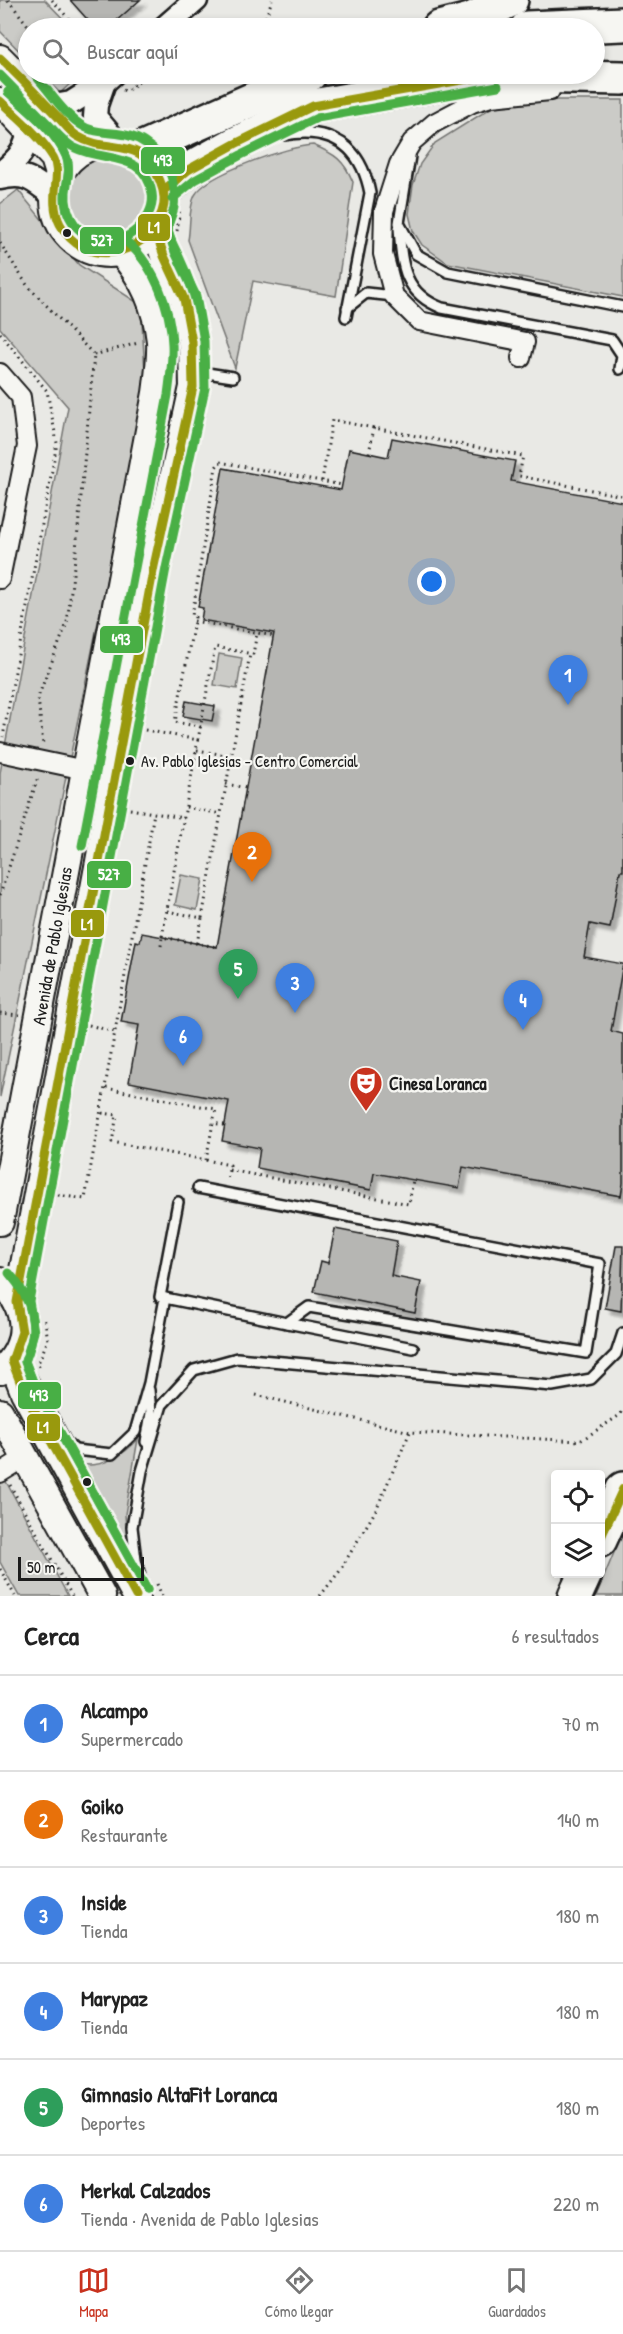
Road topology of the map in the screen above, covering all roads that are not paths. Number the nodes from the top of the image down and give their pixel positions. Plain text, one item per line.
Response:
1 (196, 0) edge
2 (511, 0) edge
3 (175, 18) edge
4 (474, 18) edge
5 (623, 24) edge
6 (605, 25) edge
7 (605, 45) edge
8 (623, 46) edge
9 (0, 58) edge
10 (605, 67) edge
11 (623, 67) edge
12 (18, 76) edge
13 (605, 77) edge
14 (623, 78) edge
15 (25, 84) edge
16 (98, 84) edge
17 (106, 84) edge
18 (286, 84) edge
19 (434, 84) edge
20 (623, 91) edge
21 (0, 101) edge
22 (48, 107) junction
23 (29, 129) junction
24 (412, 142) junction
25 (235, 144) junction
26 (117, 146) junction
27 (0, 176) edge
28 (56, 185) junction
29 (164, 190) junction
30 (399, 223) junction
31 (155, 229) junction
32 (121, 253) junction
33 (394, 296) junction
34 (623, 307) edge
35 (521, 358) dead end
36 (620, 369) dead end
37 (193, 371) junction
38 (0, 373) edge
39 (233, 378) dead end
40 (0, 579) edge
41 (0, 752) edge
42 (85, 770) junction
43 (198, 1188) dead end
44 (178, 1202) dead end
45 (0, 1222) edge
46 (0, 1281) edge
47 (163, 1298) junction
48 (17, 1302) junction
49 (287, 1323) junction
50 (623, 1333) edge
51 (413, 1348) dead end
52 (11, 1359) edge
53 (149, 1383) junction
54 (0, 1412) edge
55 (26, 1457) junction
56 (142, 1471) junction
57 (1, 1472) edge
58 (623, 1489) edge
59 (605, 1528) edge
60 (583, 1578) edge
61 (102, 1596) edge
62 (136, 1596) edge
63 (145, 1596) edge
64 (575, 1596) edge

1 - 3 street
2 - 4 highway
5 - 6 highway
7 - 8 highway
9 - 12 main road
10 - 11 highway
13 - 14 highway
15 - 22 main road
16 - 22 street
17 - 26 street
18 - 26 highway
19 - 25 highway
20 - 24 street
21 - 23 main road
22 - 26 main road
23 - 27 street
23 - 28 main road
24 - 30 lane
24 - 33 street
25 - 29 highway
25 - 33 lane
26 - 28 main road
26 - 29 main road
27 - 28 street
28 - 32 main road
29 - 31 main road
30 - 34 lane
30 - 36 lane
31 - 32 main road
31 - 37 main road, Avenida de Pablo Iglesias
32 - 42 main road, Avenida de Pablo Iglesias
33 - 35 street
37 - 39 lane
37 - 48 main road, Avenida de Pablo Iglesias
38 - 40 street
41 - 42 street
42 - 45 main road, Avenida de Pablo Iglesias
43 - 49 lane
44 - 47 lane
46 - 48 main road
47 - 49 lane
47 - 53 lane
48 - 52 main road
49 - 51 lane
50 - 56 lane
52 - 53 lane
52 - 62 main road
53 - 56 lane
54 - 55 main road
55 - 57 street
55 - 61 main road
56 - 63 lane
58 - 59 highway
60 - 64 highway

